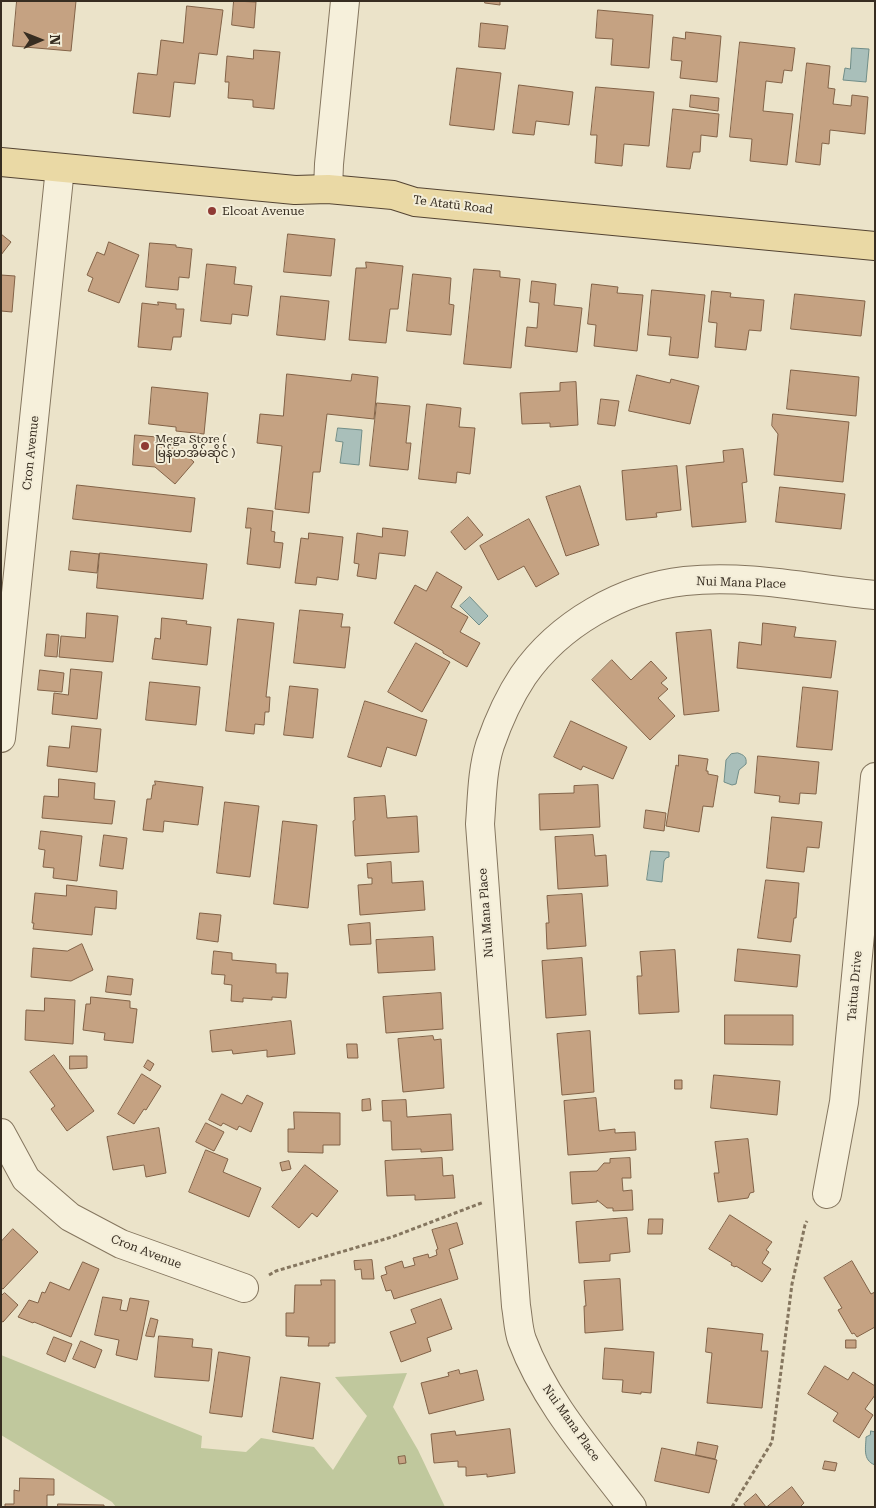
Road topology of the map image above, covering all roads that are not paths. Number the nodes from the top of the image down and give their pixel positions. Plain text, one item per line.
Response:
1 (345, 1) edge
2 (1, 162) edge
3 (60, 168) junction
4 (328, 189) junction
5 (875, 246) edge
6 (875, 595) edge
7 (1, 738) edge
8 (875, 777) edge
9 (1, 1133) edge
10 (827, 1194) dead end
11 (244, 1288) dead end
12 (632, 1507) edge

1 - 4 street
2 - 3 main road, Te Atatū Road
3 - 4 main road, Te Atatū Road
3 - 7 street, Cron Avenue
4 - 5 main road, Te Atatū Road
6 - 12 street, Nui Mana Place
8 - 10 street, Taitua Drive
9 - 11 street, Cron Avenue

